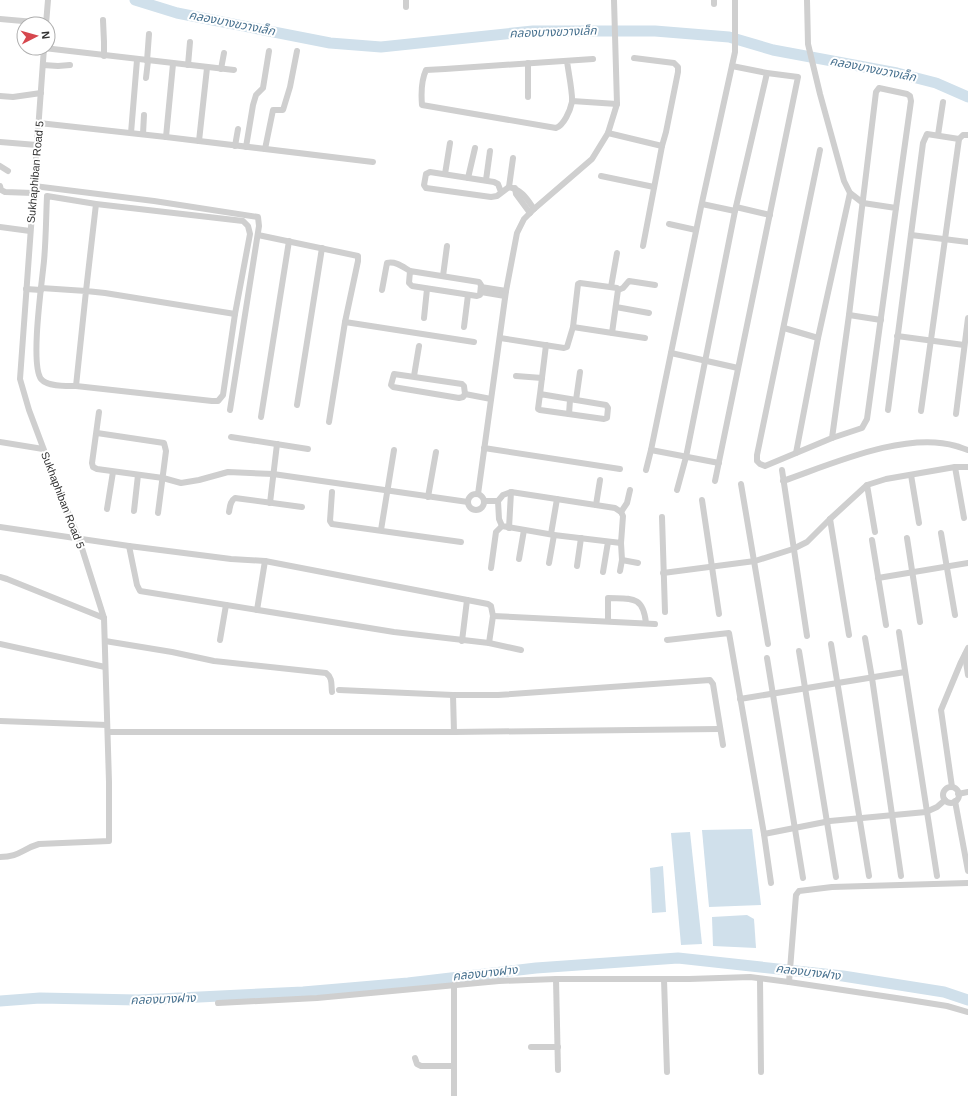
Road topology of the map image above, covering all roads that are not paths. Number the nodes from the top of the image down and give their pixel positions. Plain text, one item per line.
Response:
1 (48, 0) edge
2 (406, 0) edge
3 (614, 0) edge
4 (735, 0) edge
5 (807, 0) edge
6 (406, 7) dead end
7 (47, 16) edge
8 (0, 19) edge
9 (16, 20) edge
10 (103, 20) dead end
11 (149, 34) dead end
12 (190, 42) dead end
13 (56, 50) edge
14 (269, 51) dead end
15 (297, 51) dead end
16 (224, 53) dead end
17 (44, 56) edge
18 (104, 56) junction
19 (634, 58) dead end
20 (592, 59) dead end
21 (137, 60) junction
22 (147, 61) junction
23 (567, 61) junction
24 (528, 63) junction
25 (70, 64) dead end
26 (173, 64) junction
27 (43, 65) junction
28 (188, 65) junction
29 (732, 66) junction
30 (207, 68) junction
31 (221, 69) junction
32 (234, 70) dead end
33 (767, 73) junction
34 (146, 78) dead end
35 (41, 93) junction
36 (0, 96) edge
37 (528, 97) dead end
38 (572, 101) junction
39 (943, 102) dead end
40 (617, 104) junction
41 (144, 115) dead end
42 (39, 123) junction
43 (238, 130) dead end
44 (131, 133) junction
45 (608, 133) junction
46 (143, 134) junction
47 (938, 135) junction
48 (968, 135) edge
49 (166, 137) junction
50 (959, 139) junction
51 (199, 141) junction
52 (0, 142) edge
53 (450, 143) dead end
54 (0, 146) edge
55 (236, 146) junction
56 (662, 146) junction
57 (37, 147) junction
58 (246, 147) junction
59 (475, 148) dead end
60 (264, 149) junction
61 (820, 150) dead end
62 (490, 151) dead end
63 (513, 158) dead end
64 (373, 162) dead end
65 (0, 166) edge
66 (8, 171) dead end
67 (445, 174) junction
68 (601, 176) dead end
69 (468, 178) junction
70 (486, 180) junction
71 (0, 186) edge
72 (34, 186) junction
73 (654, 187) junction
74 (512, 188) junction
75 (501, 192) junction
76 (33, 193) junction
77 (850, 193) junction
78 (863, 203) junction
79 (96, 204) junction
80 (702, 204) junction
81 (896, 208) junction
82 (736, 209) junction
83 (532, 211) junction
84 (770, 215) junction
85 (669, 224) dead end
86 (0, 227) edge
87 (696, 230) junction
88 (30, 232) junction
89 (258, 235) junction
90 (911, 235) junction
91 (945, 239) junction
92 (289, 241) junction
93 (968, 242) edge
94 (447, 246) dead end
95 (643, 246) dead end
96 (322, 248) junction
97 (617, 253) dead end
98 (410, 271) junction
99 (443, 276) junction
100 (655, 285) dead end
101 (611, 287) junction
102 (26, 289) junction
103 (41, 289) junction
104 (428, 289) junction
105 (382, 290) dead end
106 (481, 290) junction
107 (618, 290) junction
108 (86, 291) junction
109 (506, 293) junction
110 (468, 295) junction
111 (616, 307) junction
112 (649, 313) dead end
113 (235, 314) junction
114 (849, 315) junction
115 (424, 318) dead end
116 (968, 318) edge
117 (881, 320) junction
118 (345, 322) junction
119 (464, 326) dead end
120 (573, 327) junction
121 (784, 328) junction
122 (612, 333) junction
123 (897, 336) junction
124 (500, 338) junction
125 (645, 338) dead end
126 (818, 338) junction
127 (931, 340) junction
128 (474, 342) dead end
129 (546, 345) junction
130 (964, 345) junction
131 (419, 346) dead end
132 (671, 353) junction
133 (704, 361) junction
134 (738, 368) junction
135 (580, 372) dead end
136 (414, 376) junction
137 (516, 376) dead end
138 (542, 378) junction
139 (76, 386) junction
140 (465, 394) junction
141 (540, 394) junction
142 (491, 399) junction
143 (573, 400) junction
144 (297, 405) dead end
145 (230, 410) dead end
146 (888, 410) dead end
147 (920, 411) dead end
148 (99, 412) dead end
149 (569, 414) junction
150 (956, 414) dead end
151 (261, 417) dead end
152 (329, 422) dead end
153 (97, 433) junction
154 (231, 438) dead end
155 (832, 438) junction
156 (0, 442) edge
157 (277, 444) junction
158 (43, 448) junction
159 (484, 448) junction
160 (308, 449) dead end
161 (394, 450) dead end
162 (652, 450) junction
163 (968, 450) edge
164 (436, 452) dead end
165 (796, 453) junction
166 (686, 457) junction
167 (719, 463) junction
168 (955, 467) junction
169 (968, 467) edge
170 (620, 469) dead end
171 (646, 470) dead end
172 (782, 470) dead end
173 (113, 472) junction
174 (273, 474) junction
175 (138, 475) junction
176 (910, 475) junction
177 (163, 478) junction
178 (600, 480) dead end
179 (715, 481) dead end
180 (783, 481) junction
181 (741, 484) dead end
182 (867, 485) junction
183 (388, 490) junction
184 (630, 490) dead end
185 (677, 490) dead end
186 (332, 492) dead end
187 (511, 492) junction
188 (478, 494) junction
189 (428, 497) junction
190 (557, 499) junction
191 (702, 500) dead end
192 (484, 501) junction
193 (498, 501) junction
194 (468, 502) junction
195 (270, 503) junction
196 (596, 505) junction
197 (302, 507) dead end
198 (107, 509) dead end
199 (134, 511) dead end
200 (230, 512) dead end
201 (621, 512) junction
202 (158, 513) dead end
203 (662, 518) dead end
204 (964, 518) dead end
205 (830, 519) junction
206 (919, 523) dead end
207 (502, 526) junction
208 (0, 527) edge
209 (509, 528) junction
210 (381, 530) junction
211 (524, 530) junction
212 (875, 532) dead end
213 (552, 534) junction
214 (941, 534) dead end
215 (581, 538) junction
216 (907, 538) dead end
217 (79, 539) junction
218 (872, 540) dead end
219 (461, 542) dead end
220 (608, 542) junction
221 (621, 543) junction
222 (129, 546) junction
223 (793, 549) junction
224 (519, 559) dead end
225 (622, 560) junction
226 (265, 561) junction
227 (755, 561) junction
228 (549, 563) dead end
229 (638, 563) dead end
230 (968, 563) edge
231 (577, 566) dead end
232 (946, 566) junction
233 (712, 567) junction
234 (491, 568) dead end
235 (620, 571) dead end
236 (603, 572) dead end
237 (912, 572) junction
238 (664, 573) junction
239 (0, 577) edge
240 (878, 578) junction
241 (467, 600) junction
242 (226, 605) junction
243 (257, 610) junction
244 (665, 612) dead end
245 (719, 614) dead end
246 (954, 615) dead end
247 (493, 616) junction
248 (104, 618) junction
249 (608, 621) junction
250 (920, 622) dead end
251 (646, 623) junction
252 (655, 624) dead end
253 (886, 625) dead end
254 (899, 632) dead end
255 (849, 635) dead end
256 (807, 636) dead end
257 (865, 638) dead end
258 (220, 640) dead end
259 (667, 640) dead end
260 (105, 641) junction
261 (462, 641) junction
262 (489, 643) junction
263 (0, 644) edge
264 (768, 644) dead end
265 (832, 644) dead end
266 (968, 648) edge
267 (521, 650) dead end
268 (799, 651) dead end
269 (965, 655) junction
270 (767, 658) dead end
271 (105, 667) junction
272 (905, 672) junction
273 (968, 675) edge
274 (872, 678) junction
275 (838, 683) junction
276 (805, 689) junction
277 (339, 690) dead end
278 (332, 692) dead end
279 (773, 694) junction
280 (453, 695) junction
281 (740, 699) junction
282 (0, 720) edge
283 (107, 725) junction
284 (720, 729) junction
285 (108, 732) junction
286 (454, 732) junction
287 (723, 745) dead end
288 (952, 787) junction
289 (968, 792) edge
290 (958, 794) junction
291 (945, 800) junction
292 (955, 801) junction
293 (926, 812) junction
294 (892, 815) junction
295 (859, 818) junction
296 (827, 822) junction
297 (795, 828) junction
298 (764, 834) junction
299 (0, 857) edge
300 (968, 871) edge
301 (869, 876) dead end
302 (901, 876) dead end
303 (937, 876) dead end
304 (836, 877) dead end
305 (803, 878) dead end
306 (771, 883) dead end
307 (968, 883) edge
308 (760, 978) junction
309 (556, 979) junction
310 (664, 979) junction
311 (789, 982) junction
312 (454, 985) junction
313 (218, 1003) dead end
314 (968, 1012) edge
315 (531, 1047) dead end
316 (558, 1047) junction
317 (415, 1058) dead end
318 (454, 1066) junction
319 (558, 1070) dead end
320 (667, 1072) dead end
321 (761, 1072) dead end
322 (454, 1096) edge

1 - 7 street
2 - 6 street
3 - 40 street
4 - 29 street
5 - 77 street
8 - 9 street
10 - 18 street
11 - 22 street
12 - 28 street
13 - 18 street
14 - 58 street
15 - 60 street
16 - 31 street
17 - 27 street, Sukhaphiban Road 5
18 - 21 street
19 - 56 street
20 - 23 street
21 - 22 street
21 - 44 street
22 - 26 street
22 - 34 street
23 - 24 street
23 - 38 street
24 - 37 street
24 - 38 street
25 - 27 street
26 - 28 street
26 - 49 street
27 - 35 street, Sukhaphiban Road 5
28 - 30 street
29 - 33 street
29 - 80 street
30 - 31 street
30 - 51 street
31 - 32 street
33 - 82 street
33 - 84 street
35 - 36 street
35 - 42 street, Sukhaphiban Road 5
38 - 40 street
39 - 47 street
40 - 45 street
41 - 46 street
42 - 44 street
42 - 57 street, Sukhaphiban Road 5
43 - 55 street
44 - 46 street
45 - 56 street
45 - 83 street
46 - 49 street
47 - 50 street
47 - 90 street
48 - 50 street
49 - 51 street
50 - 91 street
51 - 55 street
52 - 57 street
53 - 67 street
54 - 57 street
55 - 58 street
56 - 73 street
57 - 72 street, Sukhaphiban Road 5
58 - 60 street
59 - 69 street
60 - 64 street
61 - 121 street
62 - 70 street
63 - 74 street
65 - 66 street
67 - 69 street
67 - 75 street
68 - 73 street
69 - 70 street
70 - 75 street
71 - 76 street
72 - 76 street, Sukhaphiban Road 5
72 - 89 street
73 - 95 street
74 - 75 street
74 - 83 street
76 - 88 street, Sukhaphiban Road 5
77 - 78 street
77 - 126 street
78 - 81 street
78 - 81 street
78 - 114 street
79 - 103 street
79 - 108 street
79 - 113 street
80 - 82 street
80 - 87 street
81 - 117 street
82 - 84 street
82 - 133 street
83 - 109 street
84 - 134 street
85 - 87 street
86 - 88 street
87 - 132 street
88 - 102 street, Sukhaphiban Road 5
89 - 92 street
89 - 145 street
90 - 91 street
90 - 123 street
91 - 93 street
91 - 127 street
92 - 96 street
92 - 151 street
94 - 99 street
96 - 118 street
96 - 144 street
97 - 101 street
98 - 99 street
98 - 104 street
98 - 105 street
99 - 106 street
100 - 107 street
101 - 107 street
101 - 120 street
102 - 103 street
102 - 158 street, Sukhaphiban Road 5
103 - 108 street
103 - 139 street
104 - 110 street
104 - 115 street
106 - 109 street
106 - 110 street
107 - 111 street
108 - 113 street
108 - 139 street
109 - 124 street
110 - 119 street
111 - 112 street
111 - 122 street
113 - 139 street
114 - 117 street
114 - 155 street
116 - 130 street
117 - 155 street
118 - 128 street
118 - 152 street
120 - 122 street
120 - 129 street
121 - 126 street
121 - 165 street
122 - 125 street
123 - 127 street
123 - 146 street
124 - 129 street
124 - 142 street
126 - 165 street
127 - 130 street
127 - 147 street
129 - 138 street
130 - 150 street
131 - 136 street
132 - 133 street
132 - 162 street
133 - 134 street
133 - 166 street
134 - 167 street
135 - 143 street
136 - 140 street
136 - 140 street
137 - 138 street
138 - 141 street
140 - 142 street
141 - 143 street
141 - 149 street
142 - 159 street
143 - 149 street
143 - 149 street
148 - 153 street
153 - 173 street
153 - 177 street
154 - 157 street
155 - 165 street
156 - 158 street
157 - 160 street
157 - 174 street
158 - 217 street, Sukhaphiban Road 5
159 - 170 street
159 - 188 street
161 - 183 street
162 - 166 street
162 - 171 street
163 - 180 street
164 - 189 street
166 - 167 street
166 - 185 street
167 - 179 street
168 - 169 street
168 - 176 street
168 - 204 street
172 - 180 street
173 - 175 street
173 - 198 street
174 - 177 street
174 - 183 street
174 - 195 street
175 - 177 street
175 - 199 street
176 - 182 street
176 - 206 street
177 - 202 street
178 - 196 street
180 - 223 street
181 - 227 street
182 - 205 street
182 - 212 street
183 - 189 street
183 - 210 street
184 - 201 street
186 - 210 street
187 - 190 street
187 - 193 street
187 - 209 street
188 - 192 street
188 - 194 street
189 - 194 street
190 - 196 street
190 - 213 street
191 - 233 street
192 - 193 street
192 - 194 street
193 - 207 street
195 - 197 street
195 - 200 street
196 - 201 street
201 - 221 street
203 - 238 street
205 - 223 street
205 - 255 street
207 - 209 street
207 - 234 street
208 - 217 street
209 - 211 street
210 - 219 street
211 - 213 street
211 - 224 street
213 - 215 street
213 - 228 street
214 - 232 street
215 - 220 street
215 - 231 street
216 - 237 street
217 - 222 street
217 - 248 street, Sukhaphiban Road 5
218 - 240 street
220 - 221 street
220 - 236 street
221 - 225 street
222 - 226 street
222 - 242 street
223 - 227 street
223 - 256 street
225 - 229 street
225 - 235 street
226 - 241 street
226 - 243 street
227 - 233 street
227 - 264 street
230 - 232 street
232 - 237 street
232 - 246 street
233 - 238 street
233 - 245 street
237 - 240 street
237 - 250 street
238 - 244 street
239 - 248 street
240 - 253 street
241 - 247 street
241 - 261 street
242 - 243 street
242 - 258 street
243 - 261 street
247 - 249 street
247 - 262 street
248 - 260 street, Sukhaphiban Road 5
249 - 251 street
249 - 251 street
251 - 252 street
254 - 272 street
257 - 274 street
259 - 281 street
260 - 271 street, Sukhaphiban Road 5
260 - 278 street
261 - 262 street
262 - 267 street
263 - 271 street
265 - 275 street
266 - 269 street
268 - 276 street
269 - 273 street
269 - 288 street
270 - 279 street
271 - 283 street, Sukhaphiban Road 5
272 - 274 street
272 - 293 street
274 - 275 street
274 - 294 street
275 - 276 street
275 - 295 street
276 - 279 street
276 - 296 street
277 - 280 street
279 - 281 street
279 - 297 street
280 - 284 street
280 - 286 street
281 - 298 street
282 - 283 street
283 - 285 street, Sukhaphiban Road 5
284 - 286 street
284 - 287 street
285 - 286 street
285 - 299 street, Sukhaphiban Road 5
288 - 290 street
288 - 291 street
289 - 290 street
290 - 292 street
291 - 292 street
291 - 293 street
292 - 300 street
293 - 294 street
293 - 303 street
294 - 295 street
294 - 302 street
295 - 296 street
295 - 301 street
296 - 297 street
296 - 304 street
297 - 298 street
297 - 305 street
298 - 306 street
307 - 311 street
308 - 310 street
308 - 311 street
308 - 321 street
309 - 310 street
309 - 312 street
309 - 316 street
310 - 320 street
311 - 314 street
312 - 313 street
312 - 318 street
315 - 316 street
316 - 319 street
317 - 318 street
318 - 322 street

